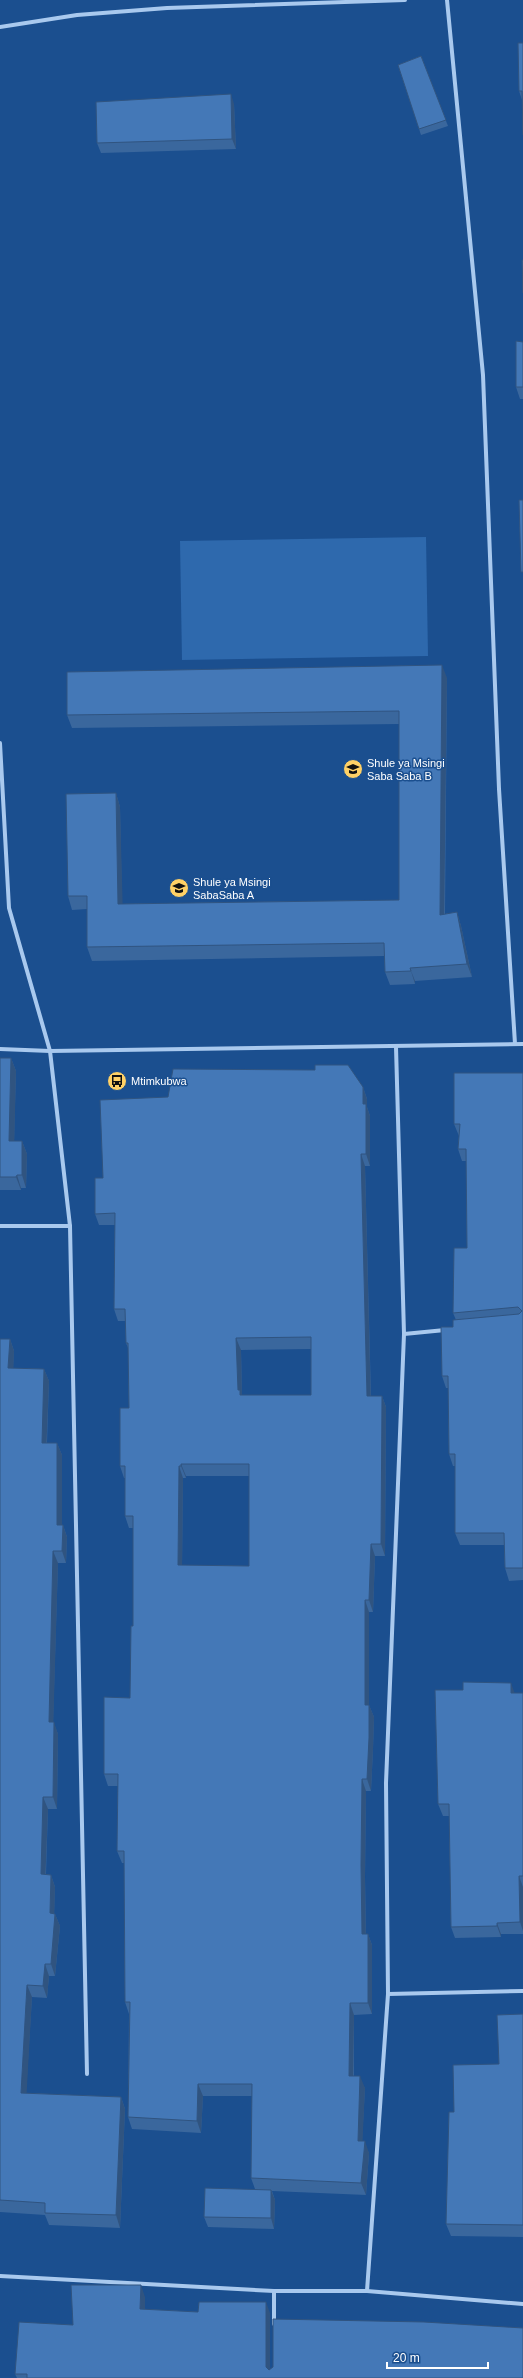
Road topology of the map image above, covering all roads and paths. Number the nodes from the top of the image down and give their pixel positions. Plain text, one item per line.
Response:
1 (405, 0) edge
2 (447, 0) edge
3 (0, 28) edge
4 (0, 743) edge
5 (515, 1044) junction
6 (523, 1044) edge
7 (396, 1047) junction
8 (0, 1049) edge
9 (50, 1051) junction
10 (0, 1226) edge
11 (70, 1226) junction
12 (452, 1330) edge
13 (404, 1334) junction
14 (523, 1991) edge
15 (388, 1994) junction
16 (87, 2074) dead end
17 (0, 2276) edge
18 (274, 2291) junction
19 (367, 2291) junction
20 (523, 2304) edge
21 (274, 2330) edge

1 - 3 street
2 - 5 street
4 - 9 street
5 - 6 street
5 - 7 street
7 - 9 street
7 - 13 street
8 - 9 street
9 - 11 street
10 - 11 street
11 - 16 street
12 - 13 street
13 - 15 street
14 - 15 street
15 - 19 street
17 - 18 street
18 - 19 street
18 - 21 street
19 - 20 street

